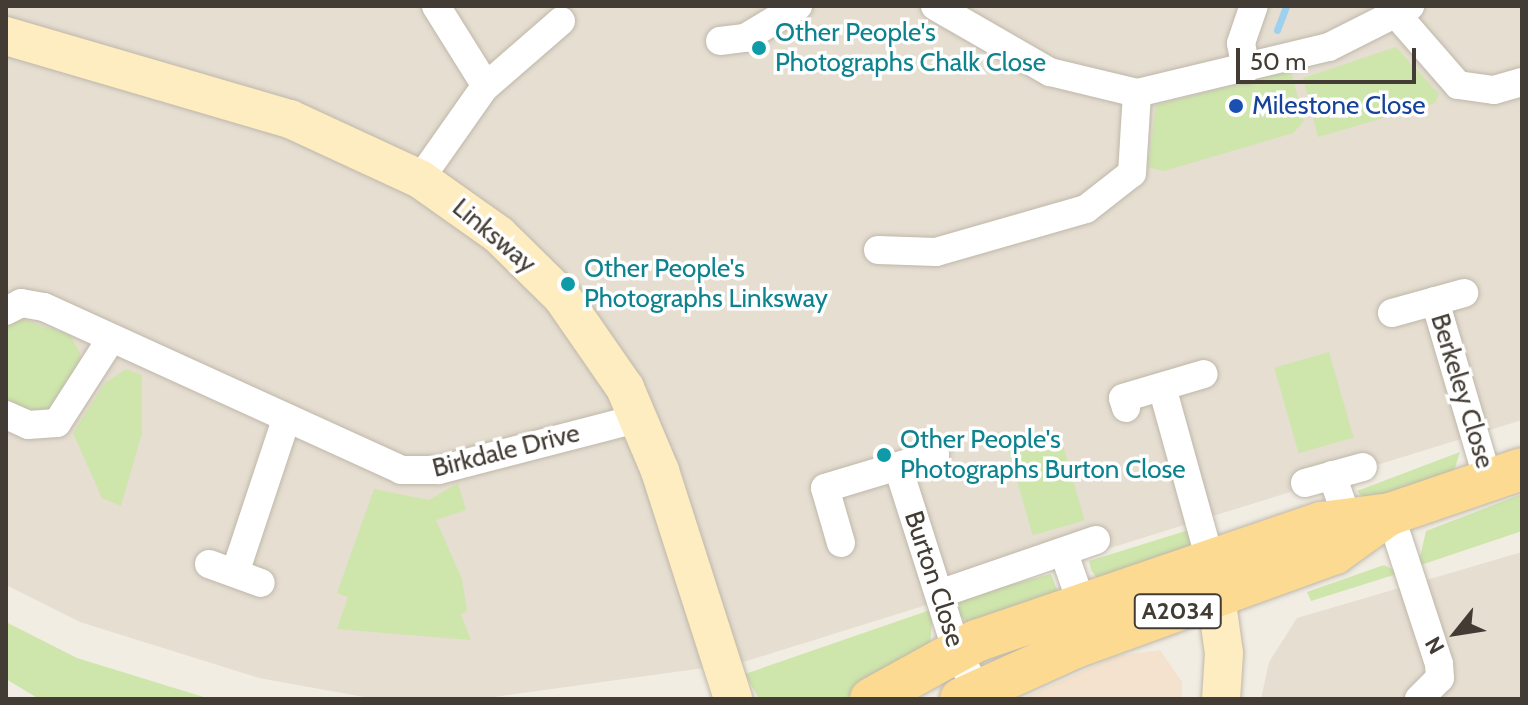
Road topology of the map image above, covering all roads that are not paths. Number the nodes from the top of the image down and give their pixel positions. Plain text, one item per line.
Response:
1 (436, 6) edge
2 (798, 6) edge
3 (935, 6) edge
4 (1254, 6) edge
5 (1404, 11) edge
6 (966, 15) edge
7 (561, 21) dead end
8 (6, 36) edge
9 (720, 41) dead end
10 (1246, 69) junction
11 (1522, 82) edge
12 (486, 86) junction
13 (1137, 93) junction
14 (420, 179) junction
15 (878, 250) dead end
16 (1464, 293) dead end
17 (1435, 301) junction
18 (6, 311) edge
19 (1392, 313) dead end
20 (111, 339) junction
21 (1204, 374) dead end
22 (1162, 387) junction
23 (1126, 408) dead end
24 (6, 415) edge
25 (640, 418) junction
26 (286, 420) junction
27 (935, 455) dead end
28 (898, 467) junction
29 (1363, 467) dead end
30 (1505, 474) edge
31 (1332, 475) junction
32 (1305, 483) dead end
33 (1390, 514) junction
34 (1351, 529) junction
35 (1096, 540) dead end
36 (841, 543) dead end
37 (1064, 553) junction
38 (235, 573) dead end
39 (1213, 581) junction
40 (939, 594) junction
41 (1082, 605) junction
42 (957, 652) junction
43 (969, 694) edge
44 (733, 699) edge
45 (871, 699) edge
46 (1221, 699) edge
47 (1419, 699) edge

1 - 12 street
2 - 9 street
3 - 6 street
4 - 10 street
5 - 10 street
5 - 11 street
6 - 13 street
7 - 12 street
8 - 14 street, Linksway
10 - 13 street
12 - 14 street
13 - 15 street
14 - 25 street, Linksway
16 - 17 street, Berkeley Close
17 - 19 street, Berkeley Close
17 - 30 street, Berkeley Close
18 - 20 street, Birkdale Drive
20 - 24 street
20 - 26 street, Birkdale Drive
21 - 22 street
22 - 23 street
22 - 39 street
25 - 26 street, Birkdale Drive
25 - 44 street, Linksway
26 - 38 street
27 - 28 street
28 - 36 street
28 - 40 street, Burton Close
29 - 31 street
30 - 33 main road, A2034
31 - 32 street
31 - 34 street
33 - 34 main road, A2034
33 - 47 street
34 - 39 main road, A2034
35 - 37 street
37 - 40 street
37 - 41 street
39 - 41 main road, A2034
39 - 43 main road, A2034
39 - 46 street
40 - 42 street, Burton Close
41 - 42 main road, A2034
42 - 43 street, Burton Close
42 - 45 main road, A2034

